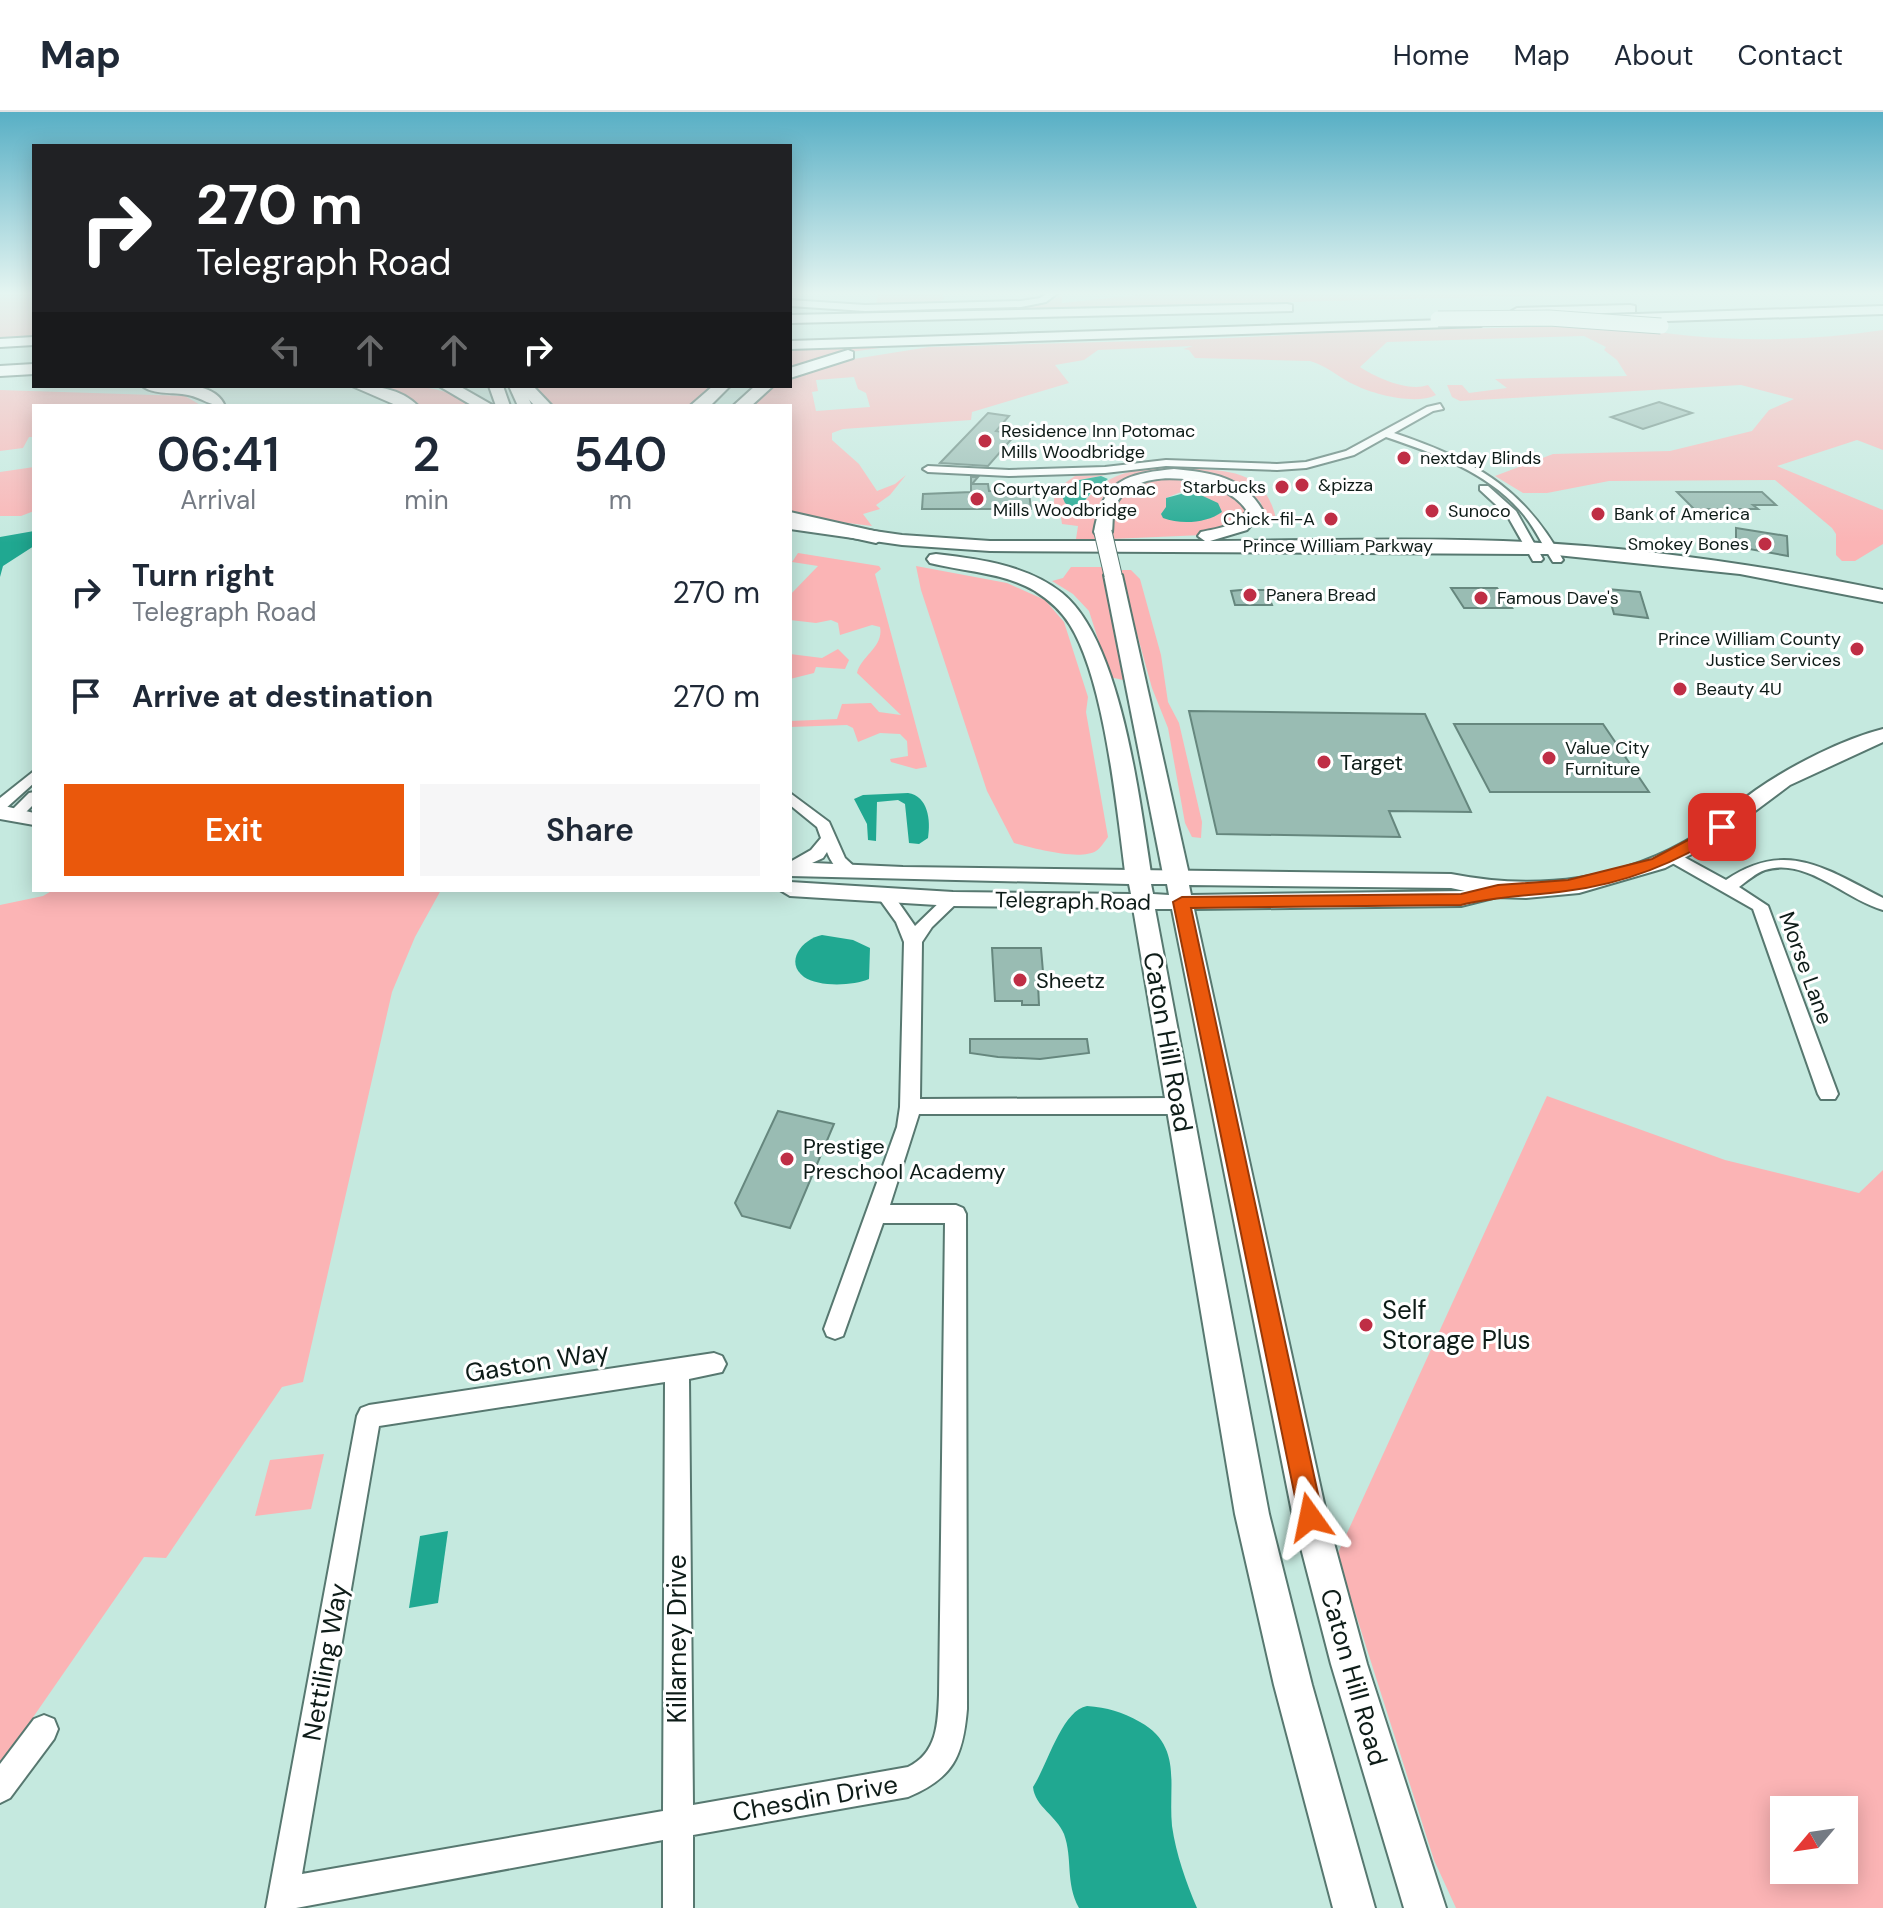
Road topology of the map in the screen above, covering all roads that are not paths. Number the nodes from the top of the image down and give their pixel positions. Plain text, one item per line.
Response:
1 (0, 382) edge
2 (32, 382) edge
3 (164, 388) edge
4 (192, 388) edge
5 (367, 388) edge
6 (451, 388) edge
7 (526, 388) edge
8 (721, 388) edge
9 (763, 388) edge
10 (216, 404) edge
11 (225, 404) edge
12 (406, 404) edge
13 (482, 404) edge
14 (542, 404) edge
15 (701, 404) edge
16 (743, 404) edge
17 (1440, 407) dead end
18 (1381, 436) junction
19 (928, 469) dead end
20 (792, 522) edge
21 (792, 539) edge
22 (1100, 539) junction
23 (868, 543) junction
24 (1544, 554) junction
25 (1883, 596) edge
26 (1883, 608) edge
27 (1883, 735) edge
28 (32, 779) edge
29 (792, 799) edge
30 (17, 808) edge
31 (830, 838) junction
32 (1673, 856) junction
33 (792, 867) edge
34 (792, 868) edge
35 (852, 872) junction
36 (1725, 888) junction
37 (792, 889) edge
38 (1140, 890) junction
39 (1179, 891) junction
40 (886, 897) junction
41 (953, 899) junction
42 (1883, 905) edge
43 (913, 942) junction
44 (1828, 1094) dead end
45 (1180, 1106) junction
46 (910, 1107) junction
47 (876, 1214) junction
48 (835, 1329) dead end
49 (714, 1364) dead end
50 (677, 1370) junction
51 (369, 1416) joint
52 (44, 1729) dead end
53 (0, 1788) edge
54 (677, 1822) junction
55 (282, 1901) edge
56 (678, 1908) edge
57 (1354, 1908) edge
58 (1425, 1908) edge

1 - 2 highway
3 - 10 highway
4 - 11 highway
5 - 12 highway
6 - 13 highway
7 - 14 highway
8 - 15 highway
9 - 16 highway
17 - 18 street
18 - 19 street
18 - 24 street
18 - 24 street
20 - 23 highway
21 - 23 highway, Prince William Parkway
22 - 22 highway
22 - 23 highway, Prince William Parkway
22 - 24 highway, Prince William Parkway
22 - 39 highway, bridge
23 - 24 highway, Prince William Parkway
23 - 38 highway
24 - 25 highway, Prince William Parkway
24 - 26 highway, Prince William Parkway
27 - 32 main road, Telegraph Road
28 - 30 street
29 - 31 street
31 - 33 street
31 - 35 street
32 - 36 street, Morse Lane
32 - 39 main road, Telegraph Road
34 - 35 main road, Telegraph Road
35 - 38 main road, Telegraph Road
36 - 42 street
36 - 44 street, Morse Lane
37 - 40 main road, Telegraph Road
38 - 39 main road, Telegraph Road
38 - 41 main road, Telegraph Road
38 - 45 main road, Caton Hill Road
39 - 58 main road, Caton Hill Road
40 - 41 main road, Telegraph Road
40 - 43 street
41 - 43 street
43 - 46 street
45 - 46 street
45 - 57 main road, Caton Hill Road
46 - 47 street
47 - 48 street
47 - 54 street, Chesdin Drive
49 - 50 street, Gaston Way
50 - 51 street, Gaston Way
50 - 54 street, Killarney Drive
51 - 55 street, Nettiling Way
52 - 53 street
54 - 55 street, Chesdin Drive
54 - 56 street, Killarney Drive

